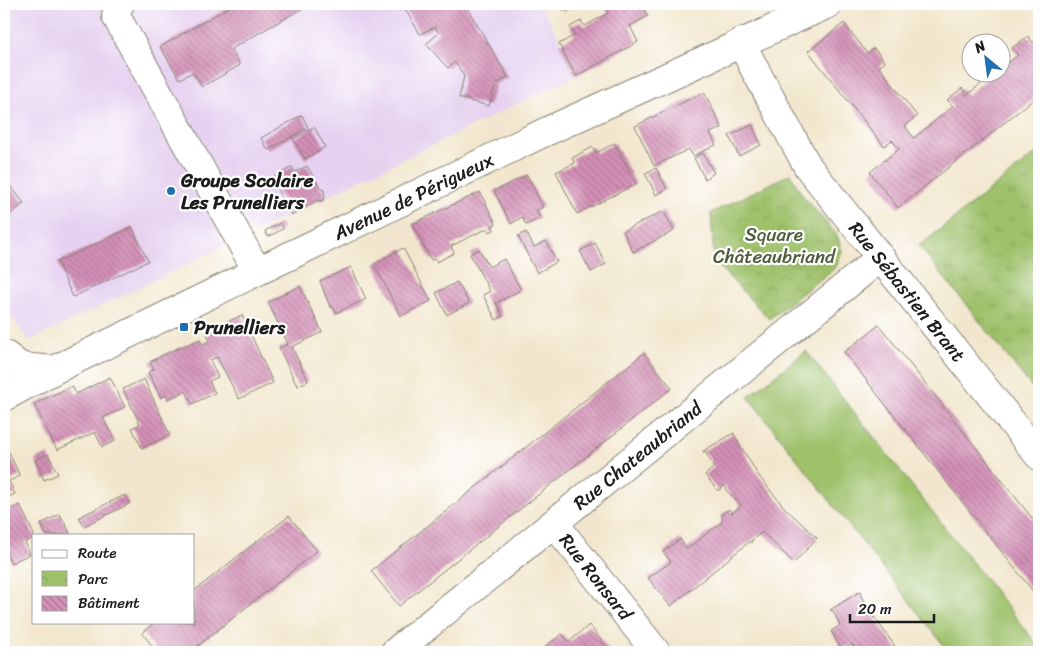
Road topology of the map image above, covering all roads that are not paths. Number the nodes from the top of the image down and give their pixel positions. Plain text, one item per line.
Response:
1 (120, 4) edge
2 (828, 4) edge
3 (741, 42) junction
4 (880, 258) junction
5 (257, 271) junction
6 (4, 354) edge
7 (54, 370) junction
8 (4, 397) edge
9 (1039, 456) edge
10 (554, 523) junction
11 (396, 652) edge
12 (656, 652) edge

1 - 5 street
2 - 3 street, Avenue de Périgueux
3 - 4 street, Rue Sébastien Brant
3 - 5 street, Avenue de Périgueux
4 - 9 street, Rue Sébastien Brant
4 - 10 street, Rue Chateaubriand
5 - 7 street, Avenue de Périgueux
6 - 7 street
7 - 8 street, Avenue de Périgueux
10 - 11 street, Rue Chateaubriand
10 - 12 street, Rue Ronsard

